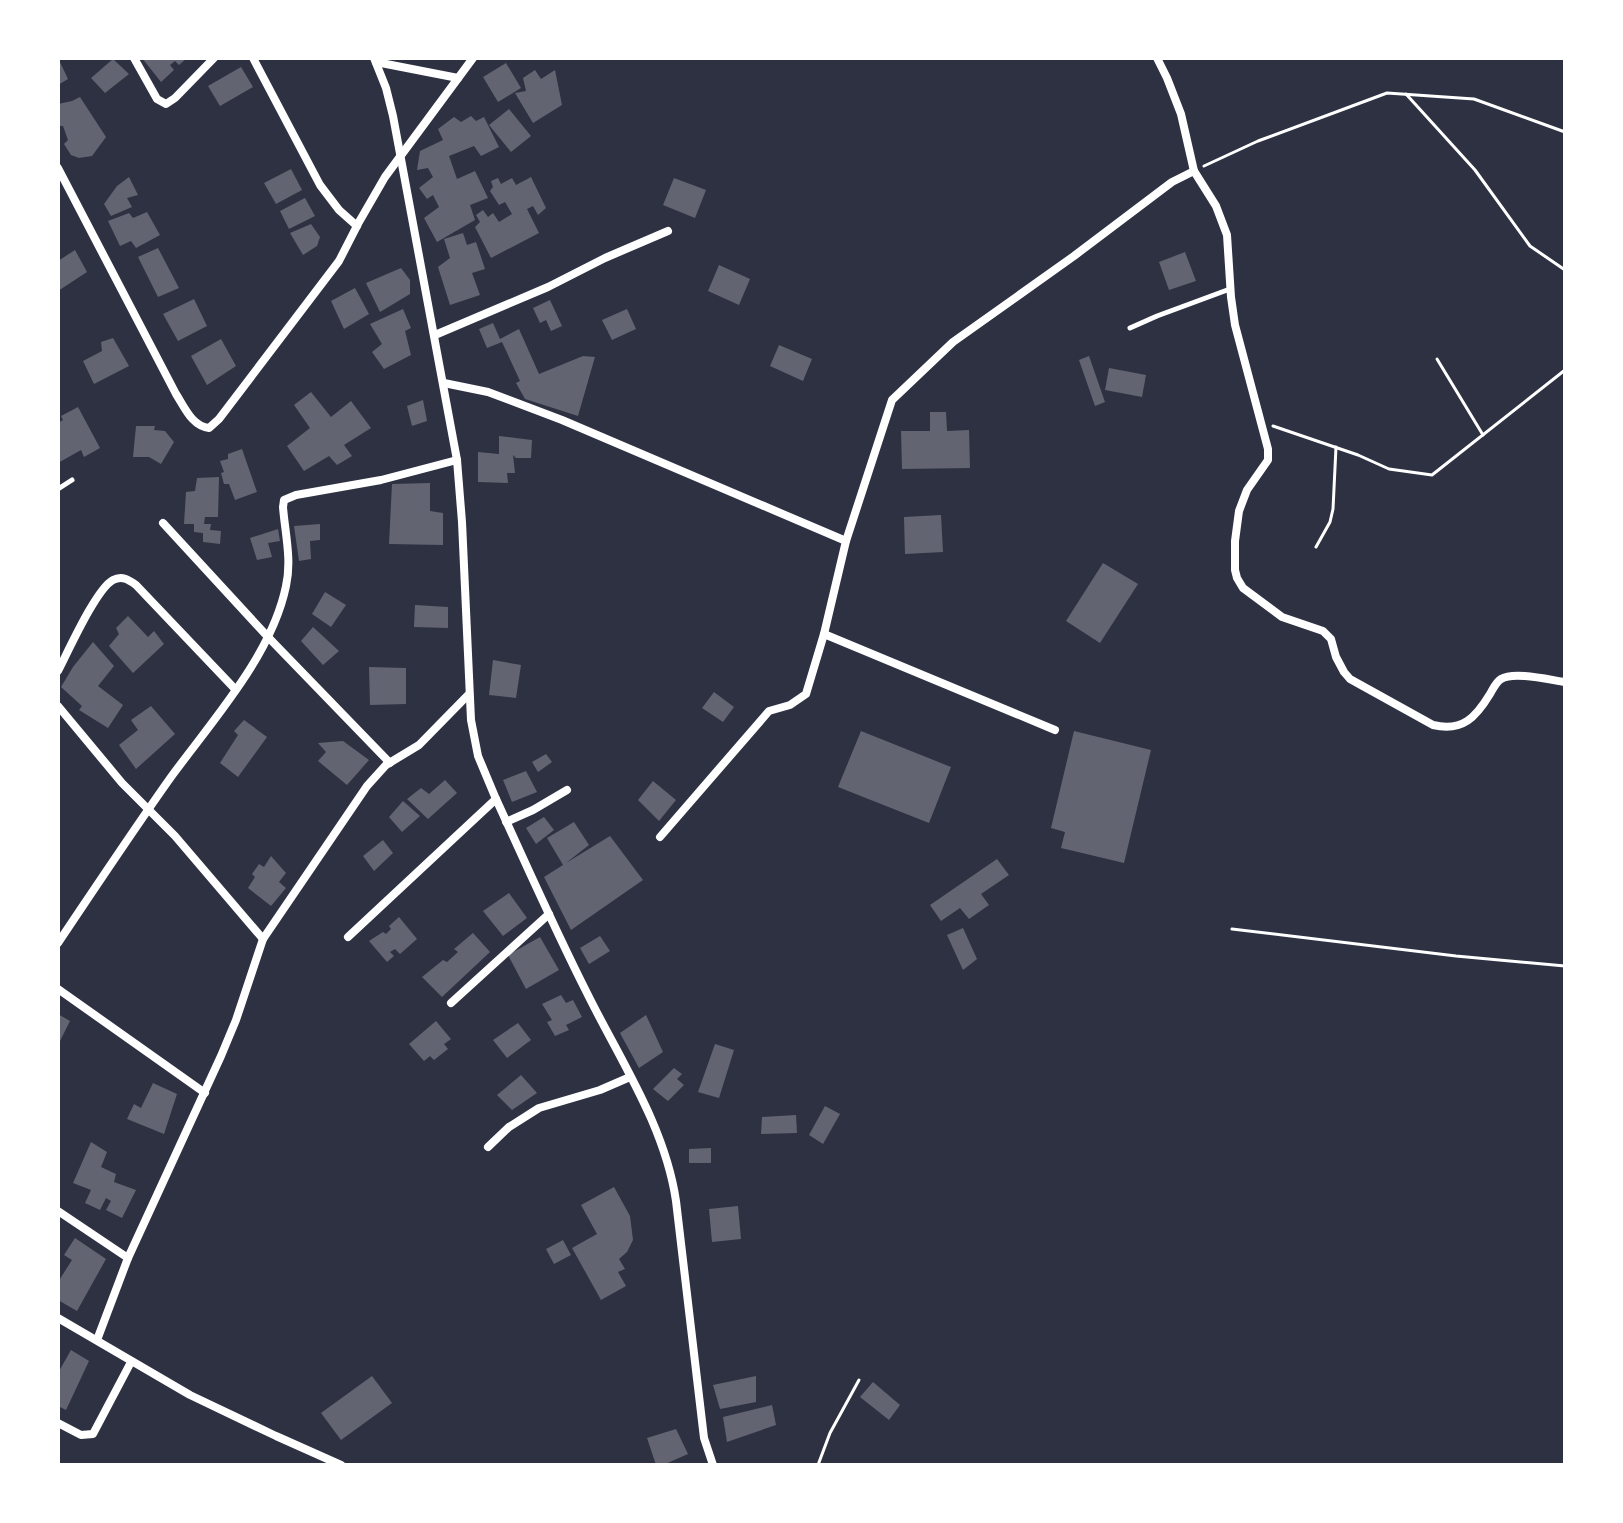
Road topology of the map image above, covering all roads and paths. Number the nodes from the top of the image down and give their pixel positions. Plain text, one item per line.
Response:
1 (134, 58) edge
2 (214, 58) edge
3 (253, 58) edge
4 (473, 58) edge
5 (1157, 58) edge
6 (375, 60) edge
7 (458, 78) junction
8 (1406, 94) junction
9 (1565, 132) edge
10 (401, 156) junction
11 (58, 168) edge
12 (1194, 171) junction
13 (357, 226) junction
14 (668, 231) dead end
15 (1565, 270) edge
16 (1230, 289) junction
17 (1130, 328) dead end
18 (435, 335) junction
19 (1437, 359) dead end
20 (1565, 370) edge
21 (444, 383) junction
22 (1261, 423) junction
23 (1483, 435) junction
24 (1336, 447) junction
25 (457, 460) junction
26 (72, 480) dead end
27 (58, 489) edge
28 (163, 523) dead end
29 (846, 541) junction
30 (1316, 547) dead end
31 (824, 634) junction
32 (268, 637) junction
33 (58, 671) edge
34 (1565, 682) edge
35 (235, 689) junction
36 (469, 694) junction
37 (58, 706) edge
38 (1055, 730) dead end
39 (390, 763) junction
40 (567, 790) dead end
41 (496, 799) junction
42 (148, 810) junction
43 (506, 822) junction
44 (660, 837) dead end
45 (549, 914) junction
46 (1232, 929) dead end
47 (348, 937) dead end
48 (263, 939) junction
49 (58, 943) edge
50 (1565, 966) edge
51 (58, 989) edge
52 (451, 1003) dead end
53 (630, 1077) junction
54 (205, 1093) junction
55 (488, 1147) dead end
56 (58, 1211) edge
57 (128, 1258) junction
58 (58, 1318) edge
59 (97, 1340) junction
60 (131, 1362) junction
61 (859, 1380) dead end
62 (58, 1423) edge
63 (341, 1465) edge
64 (713, 1465) edge
65 (818, 1465) edge

1 - 2 street
3 - 13 street
4 - 7 street
5 - 12 street
6 - 7 street
6 - 10 street
7 - 10 street
8 - 9 path
8 - 12 path
8 - 15 path
10 - 13 street
10 - 18 street
11 - 13 street
12 - 16 street
12 - 29 street
14 - 18 street
16 - 17 lane
16 - 22 street
18 - 21 street
19 - 23 path
20 - 23 path
21 - 25 street
21 - 29 street
22 - 24 path
22 - 34 street
23 - 24 path
24 - 30 path
25 - 32 street
25 - 36 street
26 - 27 lane
28 - 32 street
29 - 31 street
31 - 38 street
31 - 44 street
32 - 35 street
32 - 39 street
33 - 35 street
35 - 42 street
36 - 39 street
36 - 41 street
37 - 42 street
39 - 48 street
40 - 43 street
41 - 43 street
41 - 47 street
42 - 48 street
42 - 49 street
43 - 45 street
45 - 52 street
45 - 53 street
46 - 50 path
48 - 54 street
51 - 54 street
53 - 55 street
53 - 64 street
54 - 57 street
56 - 57 street
57 - 59 street
58 - 59 street
59 - 60 street
60 - 62 street
60 - 63 street
61 - 65 path

